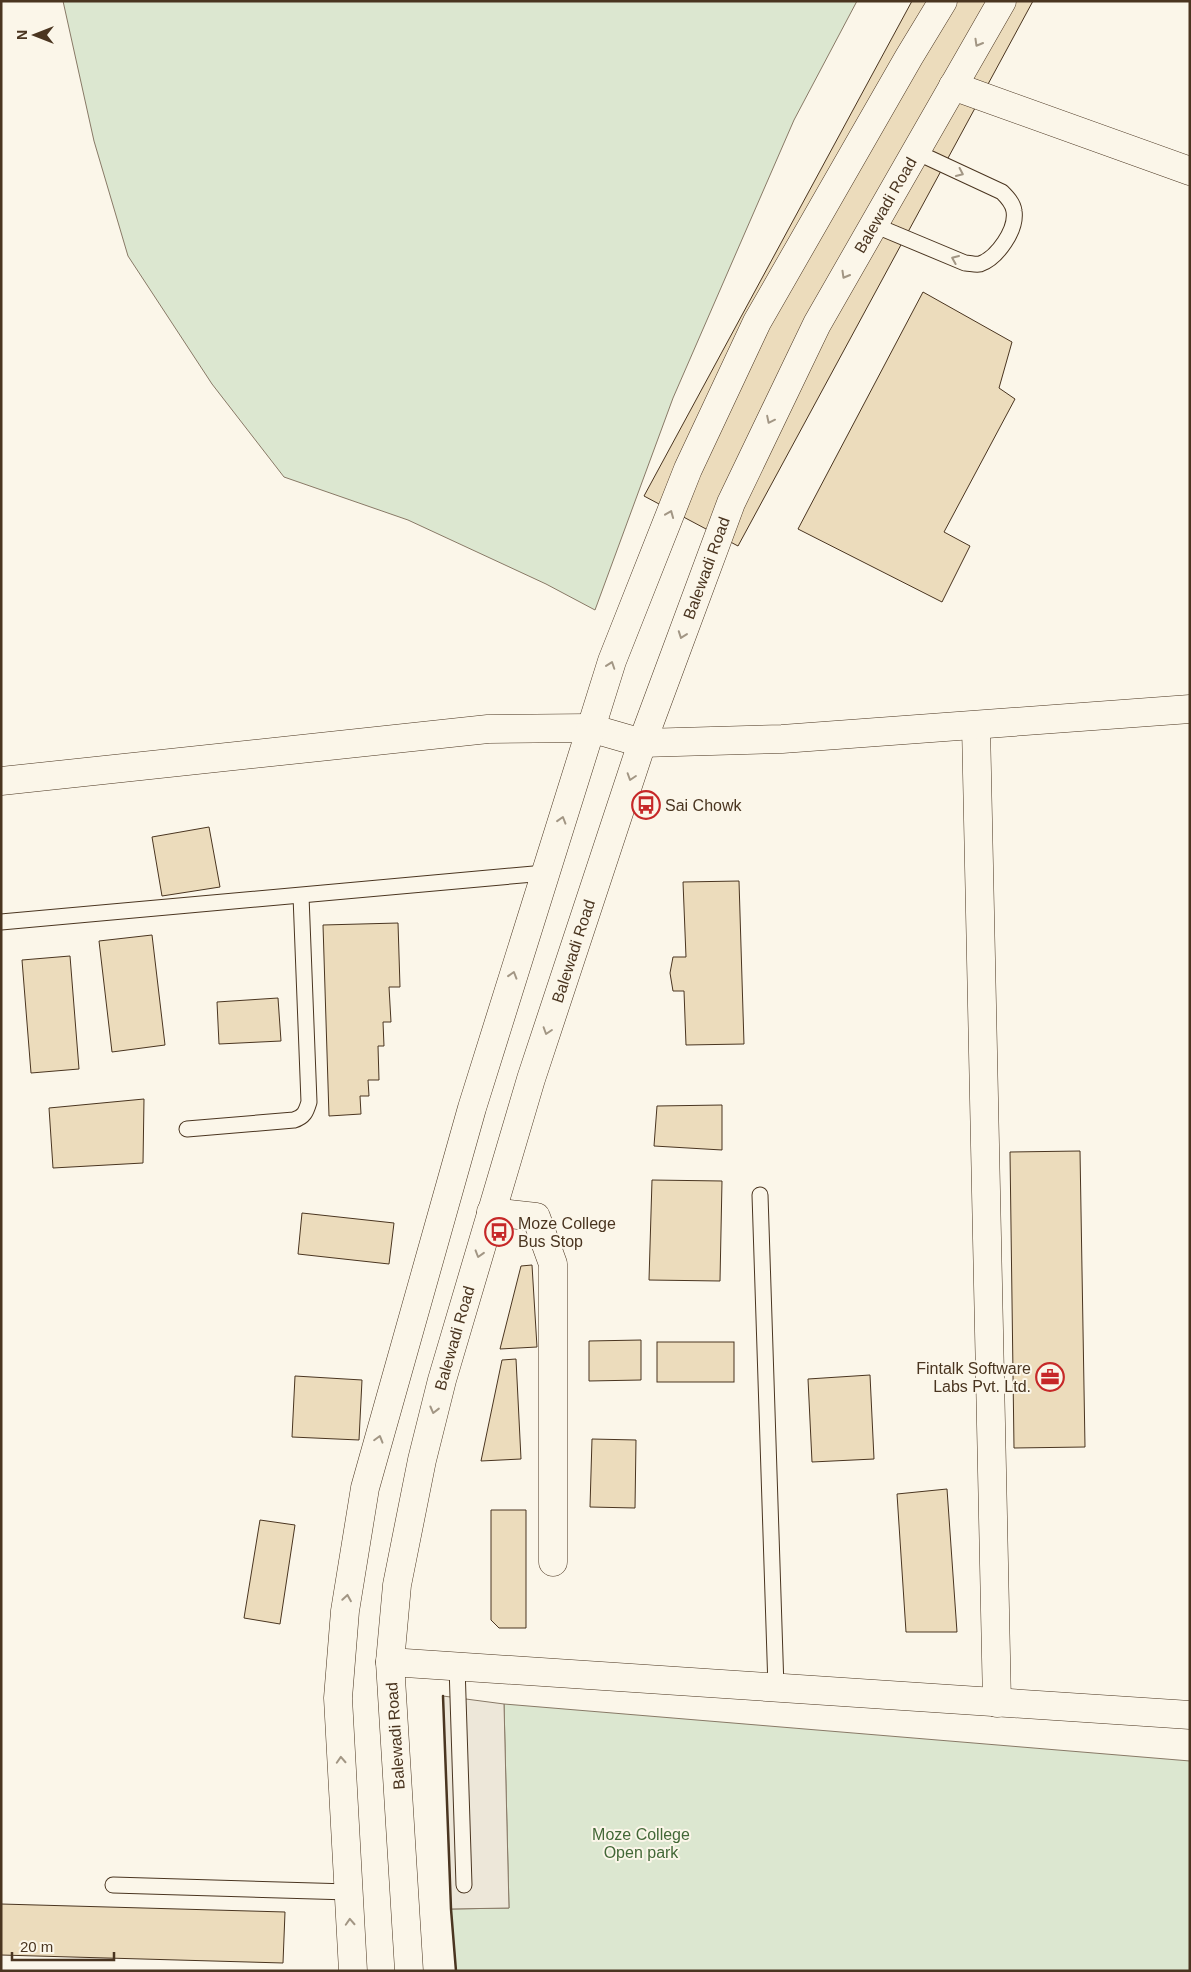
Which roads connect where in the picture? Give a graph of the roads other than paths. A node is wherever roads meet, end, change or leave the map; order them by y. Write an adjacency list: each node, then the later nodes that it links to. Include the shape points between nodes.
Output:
1 (943, 1): 9 (main road, one-way to 1, via 612,661 688,469 757,322)
2 (1002, 1): 3 (main road, Balewadi Road, one-way to 3)
3 (954, 86): 4 (main road, Balewadi Road); 5 (main road)
4 (916, 152): 6 (main road, Balewadi Road); 6 (lane, one-way to 6, via 1002,192 1010,199 1015,212 1001,249 990,260 978,264 965,263)
5 (1190, 171)
6 (874, 225): 10 (main road, Balewadi Road, one-way to 10, via 817,324 731,503)
7 (1190, 709): 8 (main road)
8 (976, 726): 10 (main road, via 782,739); 22 (main road)
9 (590, 728): 10 (main road); 11 (main road, via 488,729); 12 (main road, one-way to 9)
10 (642, 743): 17 (main road, Balewadi Road, one-way to 17, via 531,1079)
11 (1, 781)
12 (545, 873): 13 (lane); 26 (main road, one-way to 12, via 338,1698 345,1611 364,1488 472,1108)
13 (300, 896): 14 (lane); 15 (lane, via 307,1110 294,1120)
14 (1, 922)
15 (187, 1128)
16 (760, 1195): 21 (lane)
17 (491, 1212): 18 (main road, via 536,1216 553,1264); 19 (main road, Balewadi Road, one-way to 19, via 422,1460 397,1585)
18 (553, 1562)
19 (390, 1662): 20 (main road); 28 (main road, Balewadi Road)
20 (457, 1666): 21 (main road); 25 (lane)
21 (776, 1688): 22 (main road)
22 (997, 1703): 23 (main road)
23 (1190, 1715)
24 (112, 1885): 26 (lane)
25 (464, 1885)
26 (349, 1892): 27 (main road, one-way to 26)
27 (353, 1971)
28 (409, 1971)

